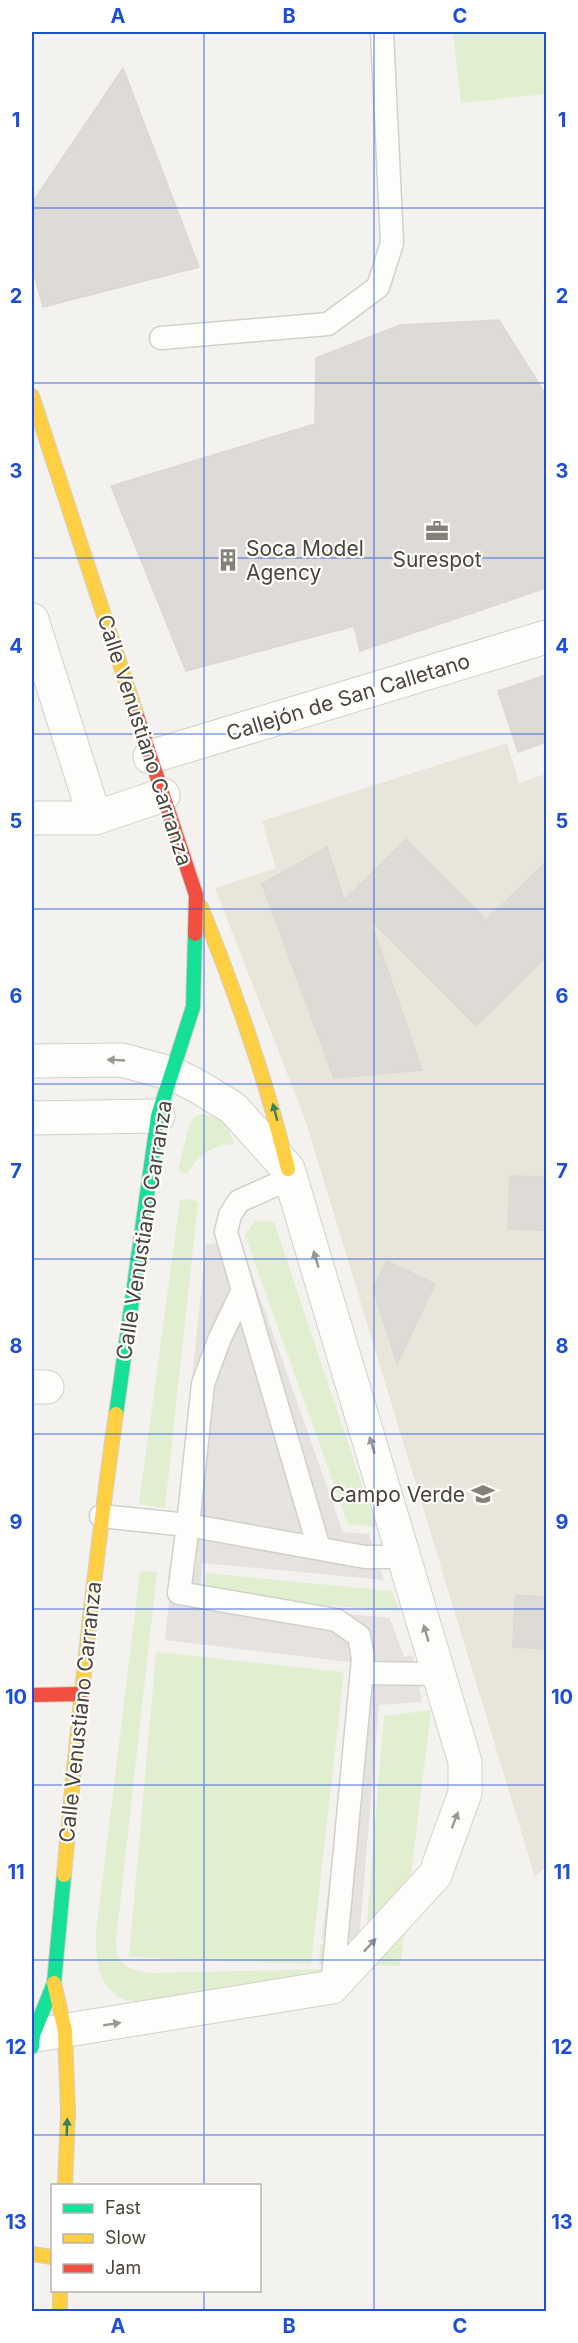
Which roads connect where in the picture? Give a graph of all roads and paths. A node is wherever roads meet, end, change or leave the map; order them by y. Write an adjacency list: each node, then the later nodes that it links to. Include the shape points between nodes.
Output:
1 (382, 32): 2 (lane, via 392,243 378,286 328,324)
2 (161, 338)
3 (32, 396): 6 (street, Calle Venustiano Carranza)
4 (32, 620): 9 (street)
5 (546, 637): 6 (street, Callejón de San Calletano)
6 (150, 757): 7 (street, Calle Venustiano Carranza)
7 (163, 795): 9 (street); 10 (street, Calle Venustiano Carranza)
8 (32, 818): 9 (street)
9 (95, 818)
10 (196, 895): 12 (street, Calle Venustiano Carranza, via 192,1007); 15 (street, one-way to 10, via 275,1110 234,988)
11 (32, 1061): 12 (street, one-way to 11, via 122,1060)
12 (172, 1074): 13 (street, Calle Venustiano Carranza); 15 (street, via 233,1108)
13 (158, 1116): 14 (street); 17 (street, Calle Venustiano Carranza)
14 (32, 1118)
15 (290, 1173): 16 (lane, via 239,1200 230,1215 226,1232); 20 (street, one-way to 15)
16 (243, 1290): 18 (lane, via 203,1384); 19 (lane)
17 (101, 1516): 18 (lane); 23 (street, Calle Venustiano Carranza)
18 (188, 1525): 19 (lane); 21 (lane, via 179,1593 336,1620 359,1636)
19 (319, 1548): 20 (lane, via 365,1557)
20 (405, 1557): 22 (street, one-way to 20)
21 (362, 1673): 22 (lane); 26 (lane)
22 (438, 1674): 26 (street, one-way to 22, via 435,1875 465,1793 465,1762)
23 (81, 1694): 24 (street); 25 (street, Calle Venustiano Carranza)
24 (32, 1695)
25 (54, 1983): 27 (street, Calle Venustiano Carranza); 28 (street, Calle Venustiano Carranza)
26 (332, 1987): 27 (street, one-way to 26)
27 (65, 2031): 28 (street); 29 (street, Calle Venustiano Carranza, one-way to 27)
28 (32, 2041)
29 (65, 2184)
30 (32, 2254): 31 (street)
31 (51, 2257)
32 (60, 2292): 33 (street)
33 (60, 2312)

